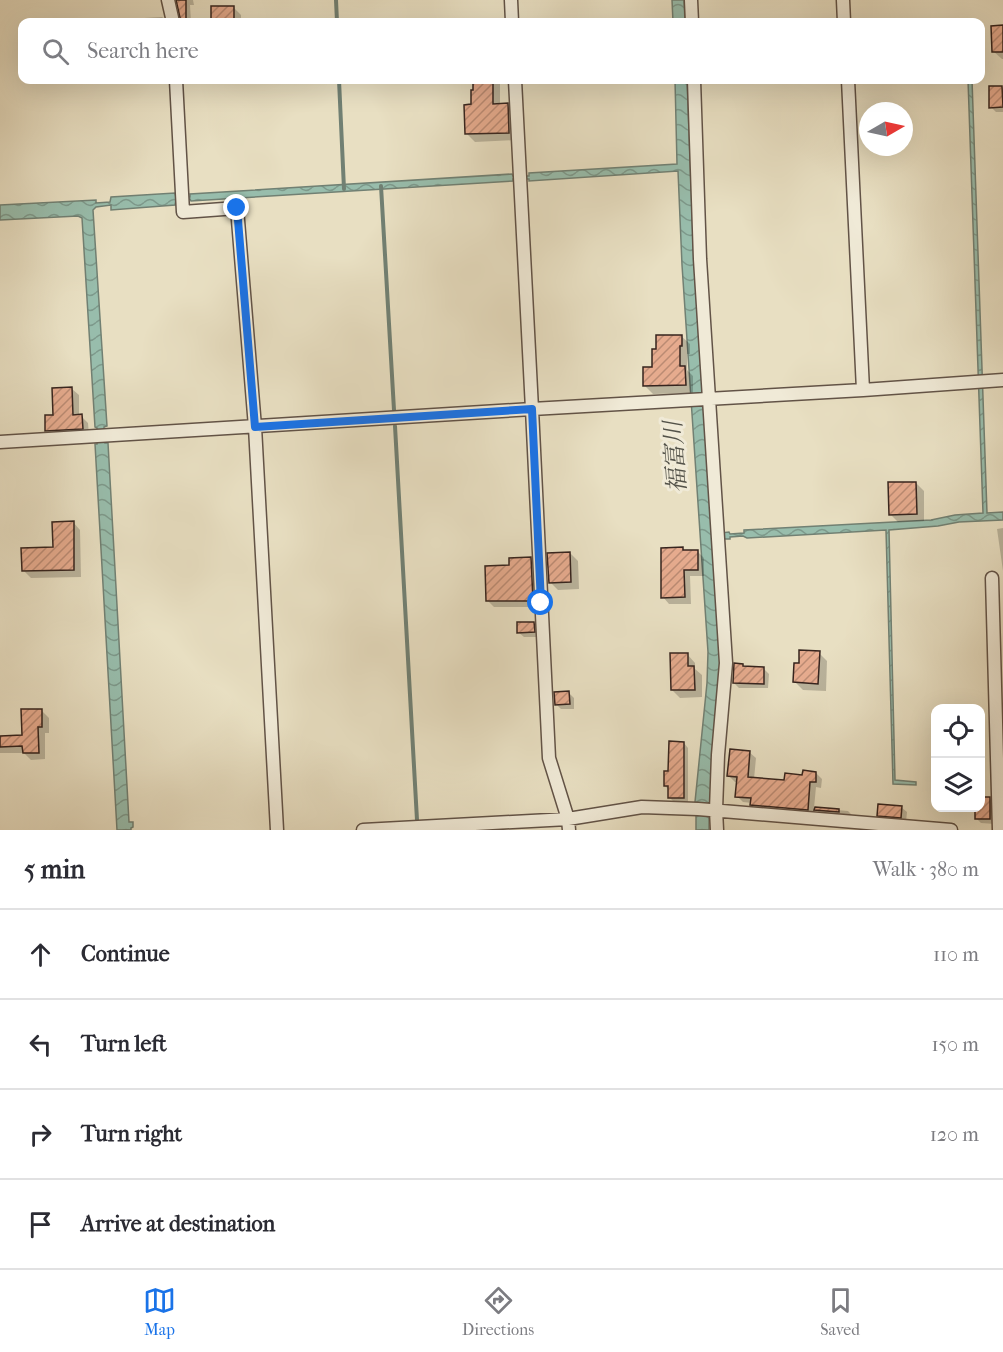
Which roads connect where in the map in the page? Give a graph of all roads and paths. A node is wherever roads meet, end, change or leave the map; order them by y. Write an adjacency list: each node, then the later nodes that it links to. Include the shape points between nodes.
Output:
1 (168, 0): 5 (street)
2 (511, 0): 6 (street)
3 (691, 0): 7 (street)
4 (843, 0): 8 (street)
5 (172, 18)
6 (512, 18)
7 (692, 18)
8 (844, 18)
9 (176, 84): 17 (street, via 183,212 237,208)
10 (515, 84): 16 (street)
11 (694, 84): 15 (street)
12 (848, 84): 14 (street)
13 (1003, 380): 14 (street)
14 (863, 390): 15 (street)
15 (707, 399): 16 (street); 20 (street, via 726,663)
16 (532, 409): 17 (street); 21 (street, via 549,758)
17 (255, 427): 18 (street); 23 (street)
18 (0, 442)
19 (992, 578): 27 (street)
20 (713, 810): 21 (street, via 642,807); 22 (street); 25 (street)
21 (568, 824): 24 (street)
22 (804, 824): 26 (street)
23 (277, 830)
24 (363, 830)
25 (717, 830)
26 (951, 830)
27 (999, 830)

